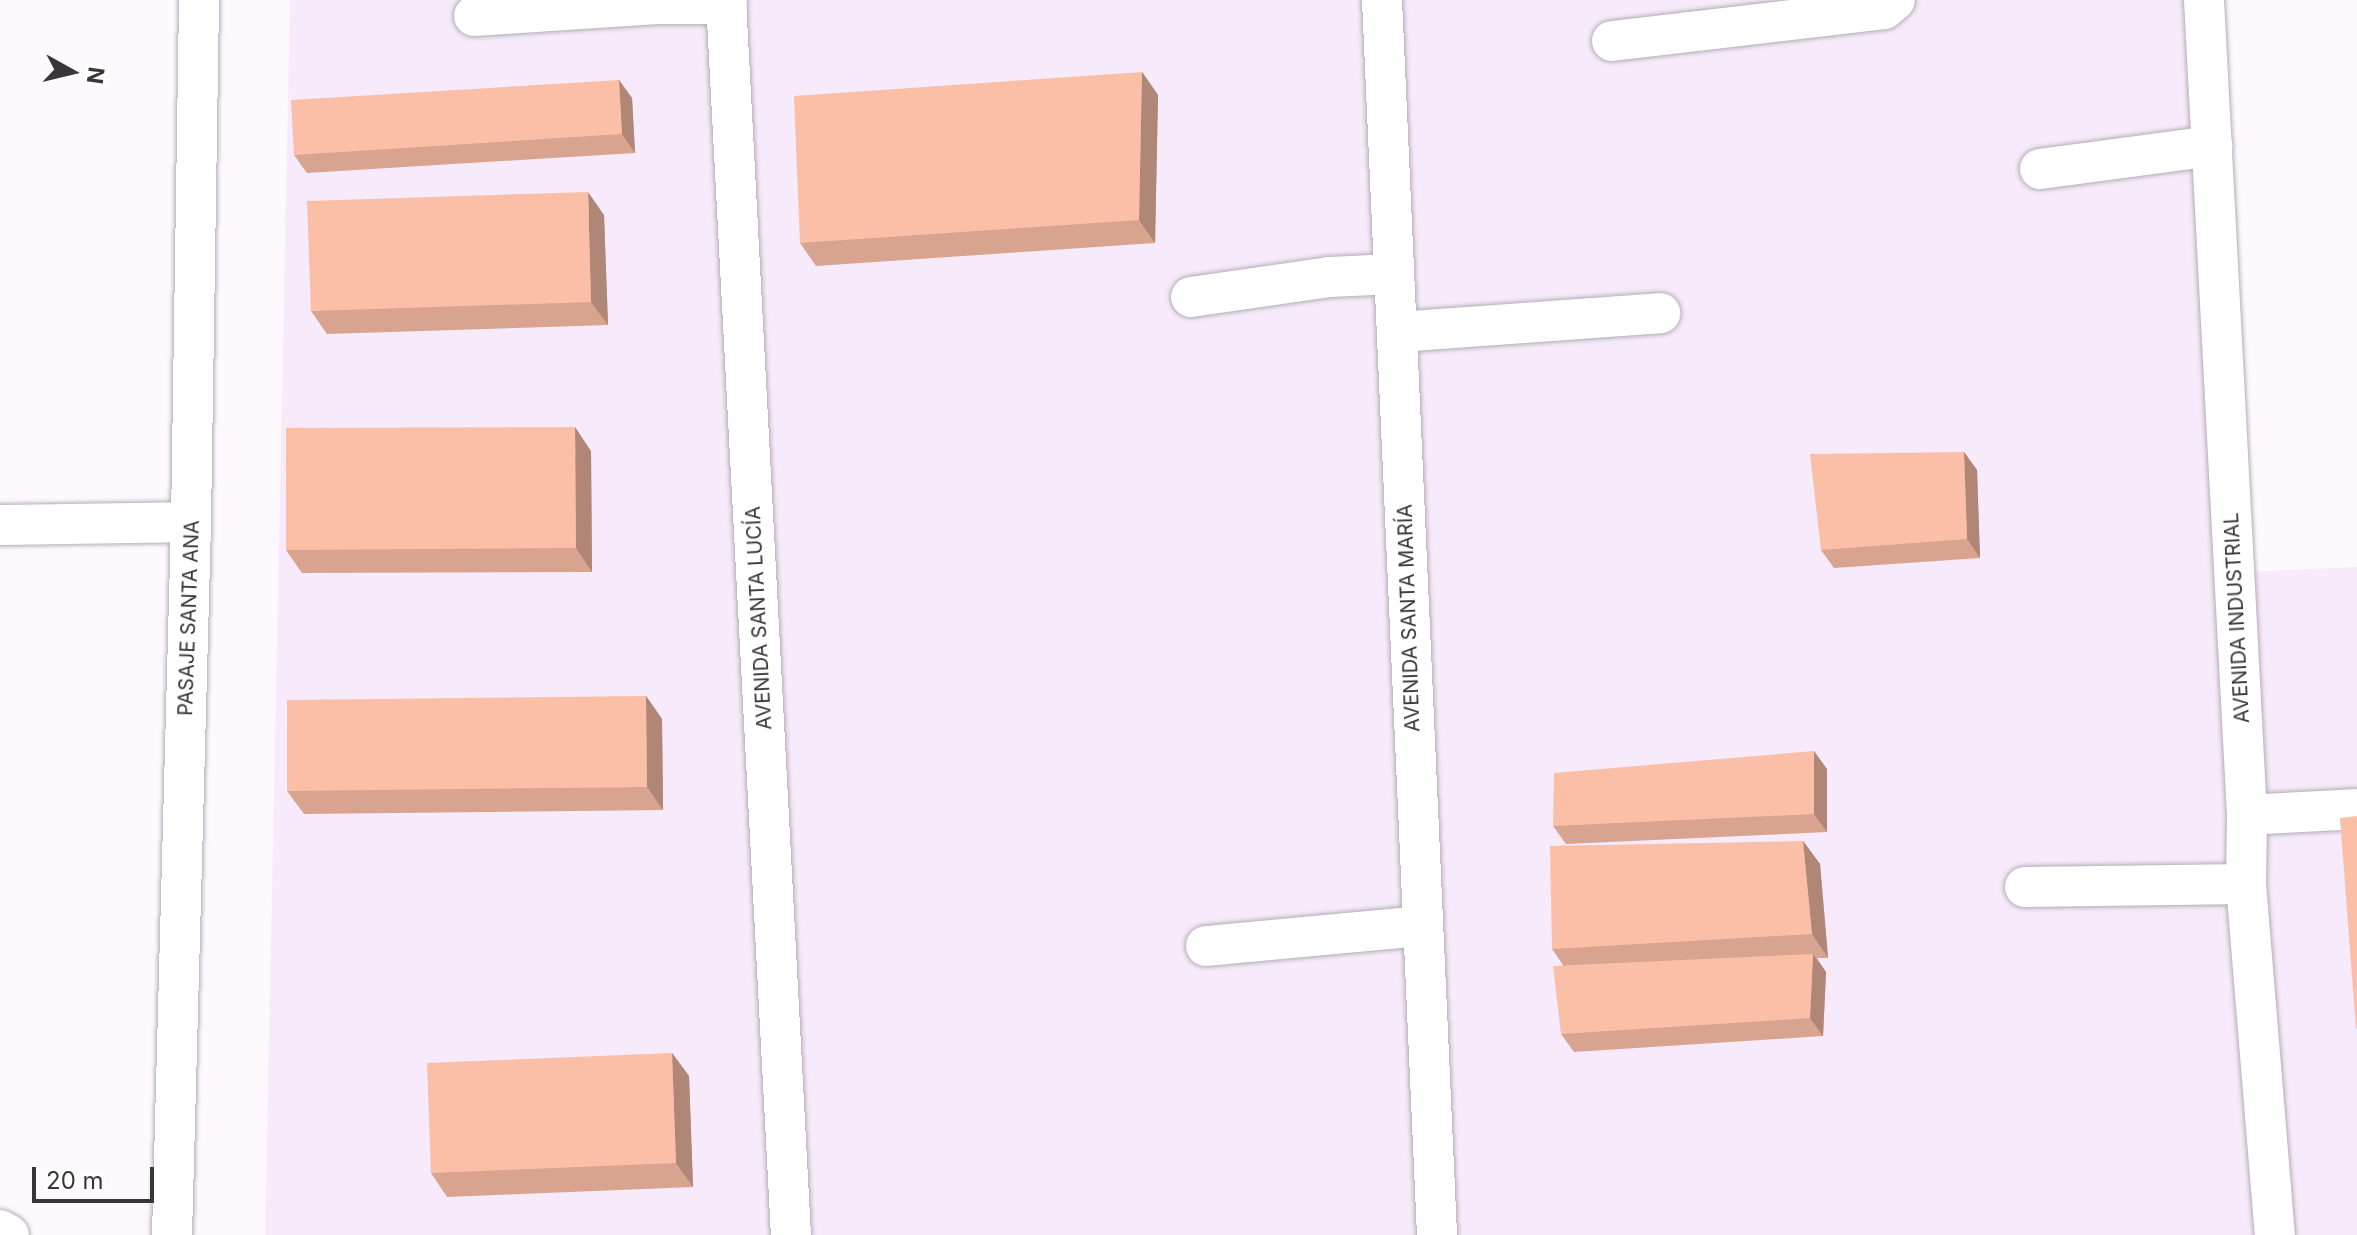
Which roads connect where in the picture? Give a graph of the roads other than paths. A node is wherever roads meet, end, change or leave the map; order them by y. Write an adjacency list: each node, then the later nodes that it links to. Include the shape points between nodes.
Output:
1 (199, 0): 14 (street, PASAJE SANTA ANA)
2 (1382, 0): 10 (street, AVENIDA SANTA MARÍA)
3 (1895, 0): 7 (street, via 1884,9)
4 (2204, 0): 8 (street, AVENIDA INDUSTRIAL)
5 (726, 2): 6 (street); 25 (street, AVENIDA SANTA LUCÍA)
6 (474, 16)
7 (1612, 41)
8 (2212, 146): 9 (street); 17 (street, AVENIDA INDUSTRIAL)
9 (2040, 169)
10 (1394, 274): 11 (street, via 1330,277); 13 (street, AVENIDA SANTA MARÍA)
11 (1191, 297)
12 (1660, 313): 13 (street)
13 (1397, 332): 20 (street, AVENIDA SANTA MARÍA)
14 (191, 522): 15 (street); 24 (street, PASAJE SANTA ANA)
15 (0, 525)
16 (2357, 809): 17 (street)
17 (2247, 815): 18 (street, AVENIDA INDUSTRIAL)
18 (2246, 884): 19 (street); 27 (street, AVENIDA INDUSTRIAL)
19 (2025, 887)
20 (1422, 926): 21 (street); 26 (street, AVENIDA SANTA MARÍA)
21 (1206, 946)
22 (0, 1230): 23 (street)
23 (9, 1235)
24 (172, 1235)
25 (791, 1235)
26 (1437, 1235)
27 (2275, 1235)

